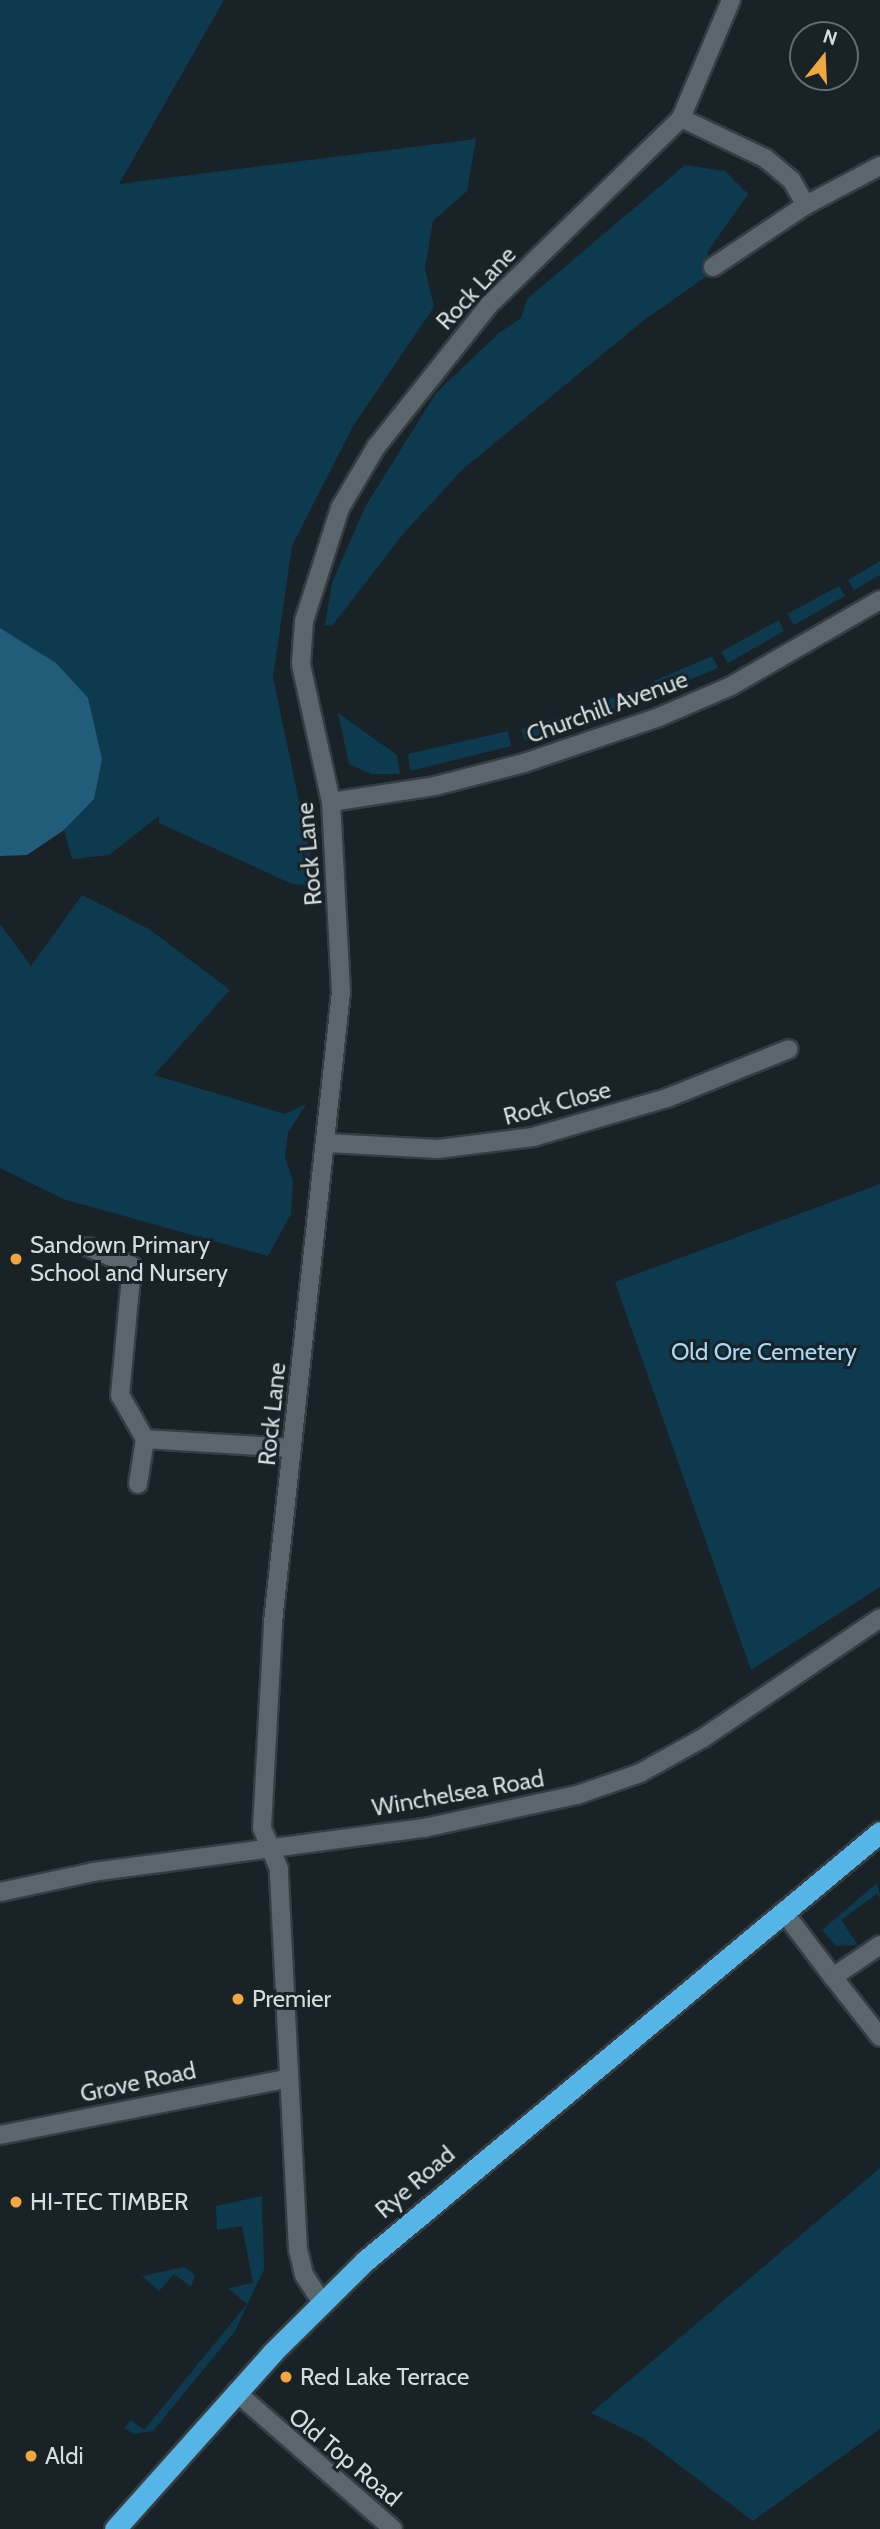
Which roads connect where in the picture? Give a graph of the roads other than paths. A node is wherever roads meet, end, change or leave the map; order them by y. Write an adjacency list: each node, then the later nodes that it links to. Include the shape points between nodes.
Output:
1 (731, 0): 2 (street, Rock Lane)
2 (681, 118): 4 (street, via 765,158 792,181); 7 (street, Rock Lane, via 489,304 376,447 340,508 304,621 301,664)
3 (880, 166): 4 (street)
4 (806, 205): 5 (street)
5 (713, 267)
6 (880, 600): 7 (street, Churchill Avenue, via 731,686 659,717 524,763 435,786)
7 (331, 802): 9 (street, Rock Lane, via 342,960)
8 (789, 1049): 9 (street, Rock Close, via 667,1098 533,1137 438,1149)
9 (327, 1143): 12 (street, Rock Lane)
10 (88, 1247): 11 (street, via 132,1266 120,1395)
11 (145, 1438): 12 (street); 13 (street)
12 (292, 1448): 16 (street, Rock Lane, via 264,1741 262,1828)
13 (138, 1484)
14 (880, 1618): 16 (street, Winchelsea Road, via 703,1738 640,1773 577,1795 491,1816)
15 (880, 1832): 18 (highway, Rye Road)
16 (271, 1847): 17 (street, Winchelsea Road, via 93,1872); 22 (street, via 280,1895)
17 (0, 1892)
18 (783, 1912): 20 (street); 24 (highway, Rye Road, via 432,2202)
19 (880, 1945): 20 (street)
20 (833, 1977): 21 (street)
21 (880, 2037)
22 (286, 2079): 23 (street, Grove Road); 24 (street, via 298,2250 304,2275)
23 (0, 2135)
24 (321, 2301): 25 (highway, Rye Road)
25 (236, 2392): 26 (highway, Rye Road); 27 (street, Old Top Road)
26 (115, 2529)
27 (393, 2529)

